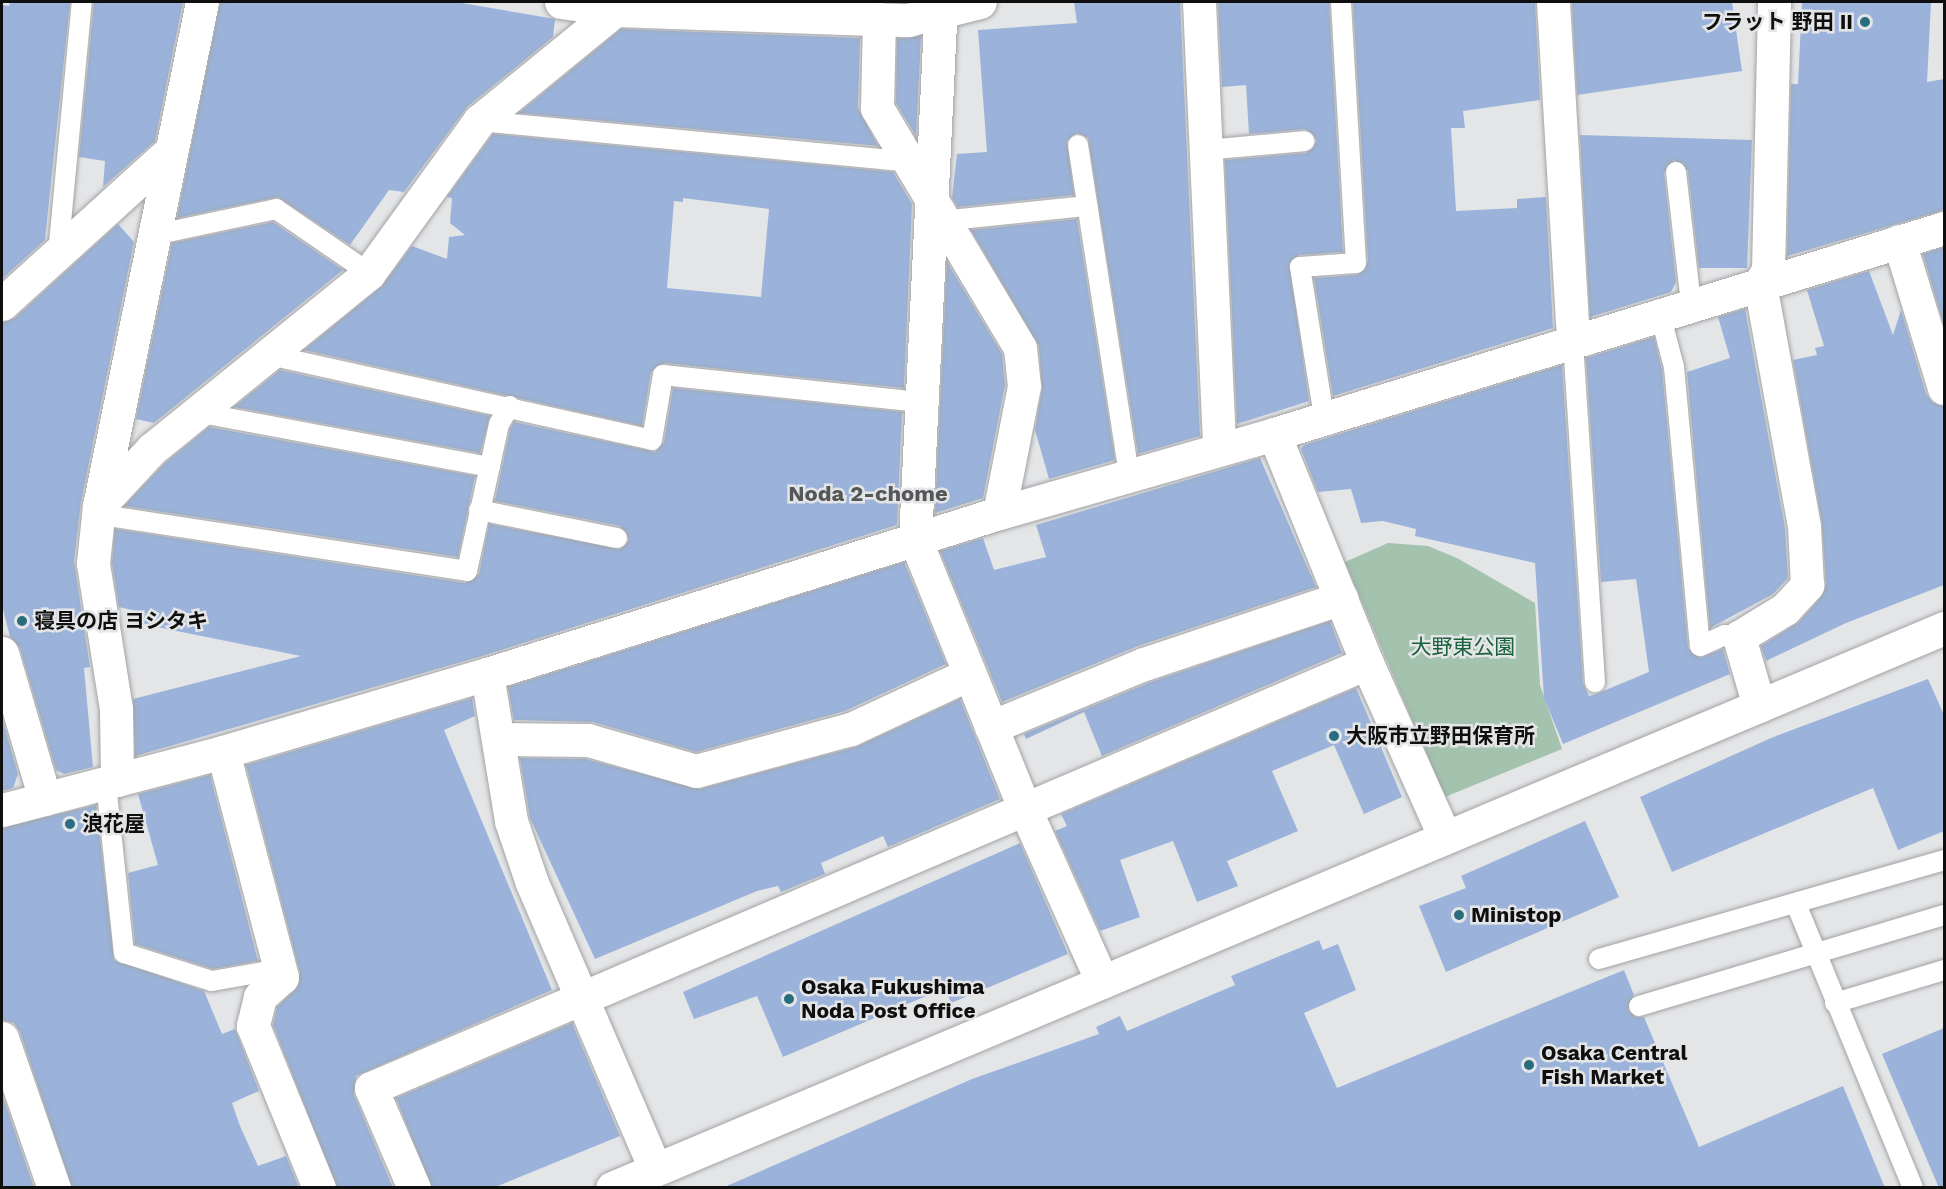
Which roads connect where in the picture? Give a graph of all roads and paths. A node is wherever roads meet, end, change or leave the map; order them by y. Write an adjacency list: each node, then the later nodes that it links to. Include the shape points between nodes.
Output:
1 (82, 2): 26 (lane)
2 (201, 2): 18 (street)
3 (561, 2): 9 (street)
4 (980, 2): 10 (street)
5 (1199, 2): 17 (street)
6 (1341, 2): 38 (lane, via 1356,263 1300,267)
7 (1553, 2): 32 (street)
8 (1774, 2): 28 (street, via 1768,270)
9 (611, 6): 11 (street); 14 (street)
10 (940, 6): 13 (street, via 909,20); 22 (street)
11 (679, 7): 12 (street)
12 (801, 9): 13 (street)
13 (879, 19): 19 (street, via 877,108)
14 (479, 121): 19 (lane); 27 (street)
15 (1305, 141): 17 (lane)
16 (1078, 145): 21 (lane)
17 (1206, 150): 40 (street)
18 (171, 151): 24 (street); 26 (street)
19 (905, 161): 22 (street)
20 (1676, 172): 30 (lane)
21 (1087, 206): 22 (lane); 42 (lane)
22 (938, 214): 35 (street); 45 (street, via 1020,348 1024,386)
23 (1944, 228): 25 (street)
24 (154, 235): 27 (lane, via 276,209); 43 (street)
25 (1899, 241): 28 (street); 34 (street)
26 (58, 254): 29 (street)
27 (369, 273): 33 (street)
28 (1760, 283): 30 (street); 50 (street, via 1804,526 1807,585 1785,609)
29 (2, 304)
30 (1691, 304): 31 (street)
31 (1660, 314): 32 (street); 50 (lane, via 1674,367 1700,646 1725,635)
32 (1573, 342): 38 (street); 55 (lane)
33 (265, 354): 36 (lane); 37 (street)
34 (1944, 388)
35 (922, 402): 36 (lane, via 663,375 652,440 524,415); 47 (street)
36 (510, 406): 41 (lane, via 499,424)
37 (196, 412): 41 (lane); 43 (street, via 152,449)
38 (1324, 417): 39 (street)
39 (1274, 434): 40 (street); 48 (street)
40 (1219, 449): 42 (street)
41 (490, 467): 44 (lane)
42 (1129, 475): 45 (street)
43 (99, 506): 44 (lane, via 115,517 467,571); 60 (street, via 93,562 116,709)
44 (479, 510): 46 (lane)
45 (999, 513): 47 (street)
46 (617, 538)
47 (915, 539): 53 (street); 54 (street)
48 (1341, 598): 52 (street); 57 (street, via 1144,664)
49 (1944, 628): 56 (street)
50 (1739, 637): 56 (street)
51 (2, 653): 61 (street)
52 (1367, 663): 62 (street); 64 (street)
53 (487, 674): 58 (street); 59 (street)
54 (969, 674): 57 (street); 58 (street, via 851,729 696,771 588,740)
55 (1595, 682)
56 (1759, 706): 64 (street)
57 (991, 727): 62 (street)
58 (498, 739): 72 (street, via 511,821)
59 (223, 752): 60 (street); 69 (street)
60 (112, 782): 61 (street); 69 (lane, via 124,953 212,981)
61 (45, 799): 63 (street)
62 (1024, 807): 71 (street); 72 (street)
63 (2, 810)
64 (1445, 837): 71 (street)
65 (1944, 860): 66 (lane)
66 (1796, 904): 68 (lane); 73 (lane)
67 (1944, 915): 74 (lane)
68 (1599, 959)
69 (280, 969): 79 (street, via 282,977 260,997 253,1026)
70 (1944, 970): 73 (lane)
71 (1102, 981): 77 (street)
72 (581, 998): 77 (street); 80 (street, via 371,1088)
73 (1835, 1003): 82 (lane)
74 (1639, 1006)
75 (2, 1038): 76 (street)
76 (14, 1110): 78 (street)
77 (655, 1169): 81 (street)
78 (54, 1188)
79 (320, 1188)
80 (414, 1188)
81 (612, 1188)
82 (1914, 1188)

